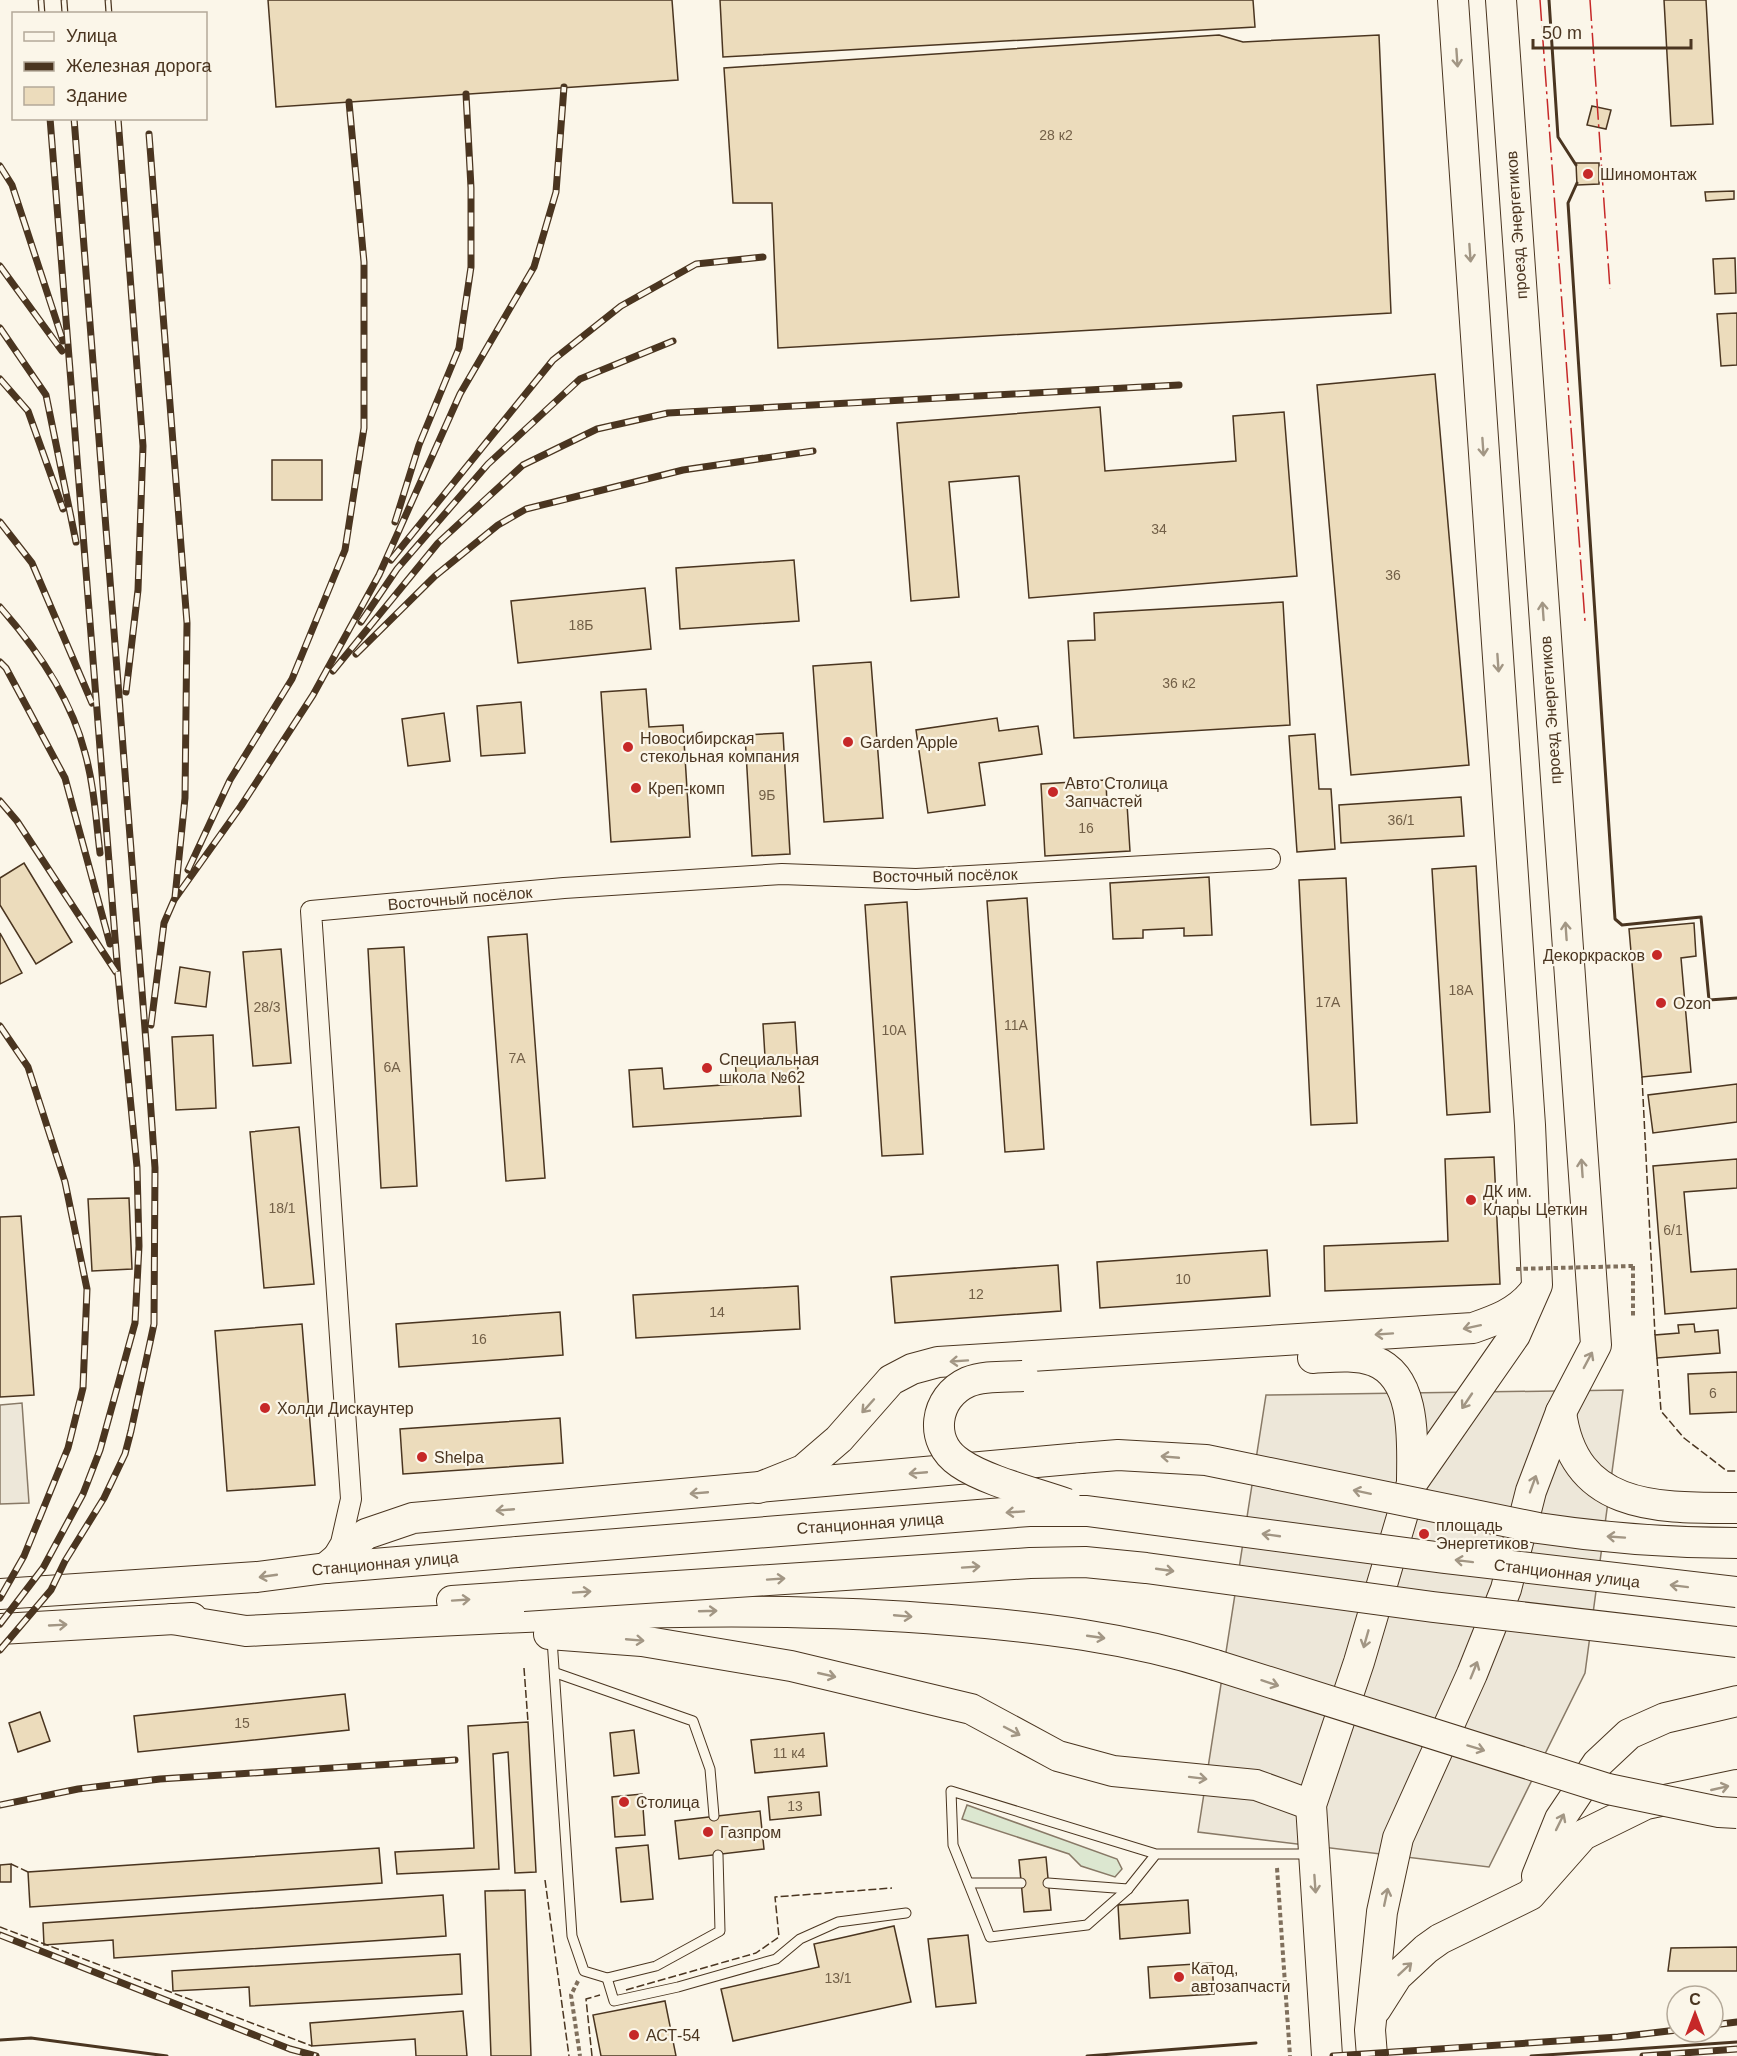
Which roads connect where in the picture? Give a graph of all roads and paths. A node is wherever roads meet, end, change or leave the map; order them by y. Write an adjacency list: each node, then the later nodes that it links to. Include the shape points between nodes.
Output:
1 (1453, 0): 4 (main road, one-way to 4, via 1530,1125 1537,1285)
2 (1501, 0): 6 (main road, проезд Энергетиков, one-way to 2, via 1596,1345)
3 (1270, 859): 12 (street, Восточный посёлок, via 916,879 782,874 564,888 311,911 351,1499 341,1543)
4 (1525, 1281): 5 (path, bridge, via 1633,1266); 7 (main road, one-way to 7, via 1515,1335); 8 (main road, one-way to 8, via 1521,1306 1473,1328 938,1362 912,1368 891,1380 839,1439 804,1470)
5 (1633, 1316)
6 (1561, 1412): 9 (main road, via 1571,1450 1591,1476 1615,1495 1670,1508); 39 (main road, one-way to 6, via 1382,1912 1398,1838 1506,1589 1531,1491)
7 (1412, 1483): 10 (main road, bridge, via 1411,1432 1402,1387 1391,1372 1374,1361 1348,1356 1023,1376 969,1382 952,1391 940,1410 938,1429 944,1449 959,1463); 24 (main road, one-way to 24, via 1359,1662)
8 (758, 1488): 11 (main road, one-way to 8, bridge, via 1557,1531 1206,1460 1158,1456 1081,1458); 12 (main road, one-way to 12, via 412,1518 366,1534)
9 (1737, 1508)
10 (1087, 1511): 12 (main road, Станционная улица, one-way to 12, bridge, via 1029,1511); 14 (main road, Станционная улица, one-way to 10, bridge)
11 (1737, 1543)
12 (326, 1568): 13 (main road, Станционная улица, one-way to 13)
13 (168, 1583): 15 (main road, Станционная улица); 16 (main road)
14 (1737, 1592)
15 (0, 1594)
16 (172, 1620): 17 (main road, via 246,1631); 18 (main road, one-way to 16); 20 (main road, one-way to 20, bridge, via 1018,1563 1084,1562)
17 (451, 1621): 19 (main road); 25 (main road, one-way to 25, bridge, via 745,1610 883,1614 1121,1640 1215,1665 1608,1789)
18 (0, 1629)
19 (551, 1634): 21 (lane); 24 (main road, one-way to 24, via 642,1641 791,1666 971,1709 1058,1756 1113,1771 1256,1785)
20 (1737, 1642)
21 (556, 1673): 26 (lane, via 693,1721 710,1769); 37 (lane, via 572,1936)
22 (1735, 1701): 35 (main road, one-way to 22, via 1560,1819 1598,1764 1629,1734 1665,1718)
23 (1737, 1785): 35 (main road, one-way to 23, via 1582,1835 1646,1804)
24 (1311, 1805): 29 (main road)
25 (1737, 1813)
26 (714, 1816)
27 (1156, 1854): 28 (lane); 31 (lane, via 951,1791 953,1845); 34 (lane)
28 (1276, 1854): 29 (lane); 41 (path)
29 (1313, 1854): 42 (main road, one-way to 42)
30 (718, 1855): 38 (lane, via 720,1931 656,1966)
31 (969, 1883): 32 (lane); 34 (lane, via 990,1937 1087,1925)
32 (1021, 1883)
33 (1048, 1883): 34 (lane)
34 (1128, 1889)
35 (1530, 1895): 39 (main road, one-way to 35, via 1397,1976 1426,1949)
36 (906, 1913): 38 (lane, via 838,1922 800,1939 776,1959 614,2001)
37 (584, 1971): 38 (lane); 40 (path, via 571,1995)
38 (607, 1978)
39 (1372, 2017): 43 (main road)
40 (580, 2056)
41 (1290, 2056)
42 (1327, 2056)
43 (1372, 2056)

